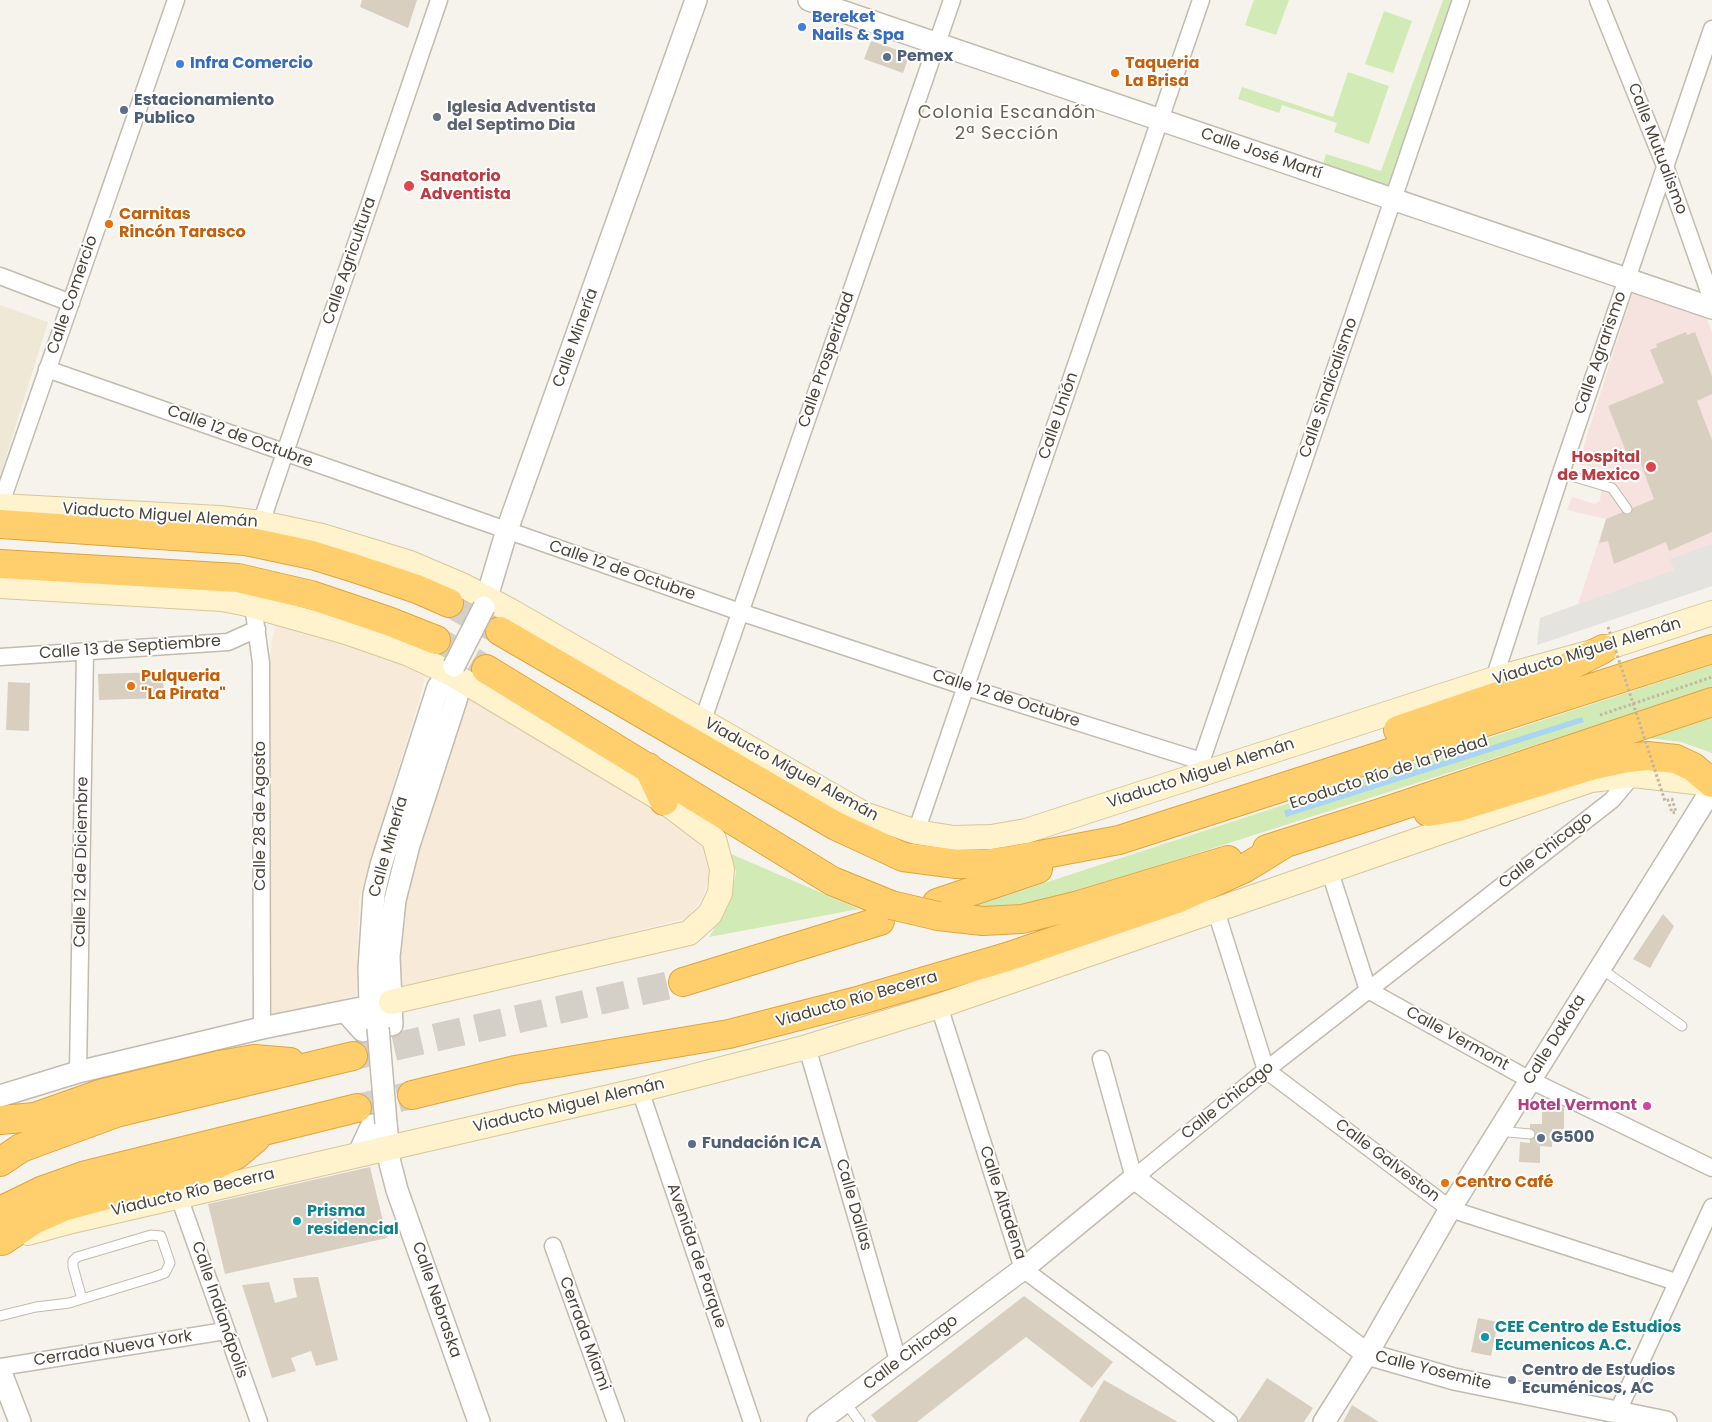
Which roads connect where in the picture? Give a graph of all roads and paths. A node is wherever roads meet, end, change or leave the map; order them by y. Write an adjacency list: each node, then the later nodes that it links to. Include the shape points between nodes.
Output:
1 (176, 0): 17 (street, Calle Comercio)
2 (439, 0): 20 (street, Calle Agricultura)
3 (696, 0): 26 (street, Calle Minería)
4 (809, 0): 10 (street, Calle José Martí)
5 (952, 0): 10 (street, Calle Prosperidad)
6 (1201, 0): 11 (street, Calle Unión)
7 (1461, 0): 13 (street, Calle Sindicalismo)
8 (1598, 0): 12 (street, Calle Mutualismo)
9 (1712, 29): 12 (street, Calle Agrarismo)
10 (937, 44): 11 (street, Calle José Martí); 32 (street, Calle Prosperidad)
11 (1160, 120): 13 (street, Calle José Martí); 45 (street, Calle Unión)
12 (1665, 166): 15 (street, Calle Agrarismo); 16 (street, Calle Mutualismo)
13 (1393, 199): 15 (street, Calle José Martí); 52 (street, Calle Sindicalismo)
14 (0, 276): 17 (street)
15 (1627, 279): 18 (street, Calle José Martí); 21 (street, Calle Agrarismo)
16 (1712, 300)
17 (71, 303): 19 (street, Calle Comercio)
18 (1712, 308)
19 (47, 369): 20 (street, Calle 12 de Octubre); 22 (street, Calle Comercio)
20 (285, 454): 24 (street, Calle Agricultura); 26 (street, Calle 12 de Octubre)
21 (1561, 473): 23 (lane, via 1612,488); 44 (street, Calle Agrarismo)
22 (0, 506): 24 (main road, Viaducto Miguel Alemán)
23 (1627, 509)
24 (262, 523): 29 (main road, Viaducto Miguel Alemán, via 322,536 410,563)
25 (0, 524): 30 (highway, Viaducto Miguel Alemán, via 246,541 354,568)
26 (507, 530): 29 (street, Calle Minería); 32 (street, Calle 12 de Octubre)
27 (0, 564): 37 (highway, via 238,578 311,596)
28 (0, 586): 31 (main road, via 212,599)
29 (486, 602): 41 (street, Calle Minería, bridge); 50 (main road, Viaducto Miguel Alemán)
30 (449, 604)
31 (253, 605): 34 (street, Calle 28 de Agosto); 41 (main road, via 346,632)
32 (740, 612): 45 (street, Calle 12 de Octubre); 50 (street, Calle Prosperidad)
33 (1712, 614): 36 (main road, Viaducto Miguel Alemán)
34 (257, 629): 39 (street, Calle 13 de Septiembre, via 228,642); 75 (street, Calle 28 de Agosto, via 261,663)
35 (500, 631): 62 (highway, Viaducto Miguel Alemán, via 829,822 903,857 929,862 984,864)
36 (1605, 638): 44 (main road, Viaducto Miguel Alemán); 56 (path, bridge, via 1664,801 1672,799 1676,812 1672,813); 59 (highway, via 1539,682 1286,766)
37 (436, 640)
38 (1712, 649): 59 (highway, Viaducto Miguel Alemán)
39 (85, 652): 40 (street, Calle 13 de Septiembre); 82 (street, Calle 12 de Diciembre)
40 (0, 657)
41 (452, 669): 57 (main road); 71 (street, Calle Minería, via 457,698 409,845 395,900)
42 (486, 669): 51 (highway)
43 (1712, 677): 48 (path)
44 (1494, 679): 52 (main road, Viaducto Miguel Alemán)
45 (966, 687): 52 (street, Calle 12 de Octubre); 61 (street, Calle Unión)
46 (1712, 702): 60 (highway)
47 (1598, 710): 48 (path)
48 (1600, 714): 49 (path)
49 (1601, 719)
50 (703, 720): 61 (main road, Viaducto Miguel Alemán, via 864,814)
51 (648, 767): 57 (highway); 58 (highway)
52 (1199, 768): 61 (main road, Viaducto Miguel Alemán, via 1010,835 954,838)
53 (1633, 775): 54 (main road, Viaducto Miguel Alemán); 64 (main road, Viaducto Miguel Alemán, via 1591,780); 70 (street, Calle Chicago, via 1612,800)
54 (1712, 784): 60 (highway, via 1693,767 1676,759 1633,757 1594,765 1459,807 1424,812)
55 (1712, 789): 68 (street, Calle Dakota)
56 (1669, 803)
57 (670, 805): 58 (highway); 71 (main road, via 714,840 721,858 720,893 710,914 697,928 680,936)
58 (714, 807): 67 (highway)
59 (1213, 808): 62 (highway, Viaducto Miguel Alemán)
60 (1386, 811): 63 (highway)
61 (916, 832)
62 (1119, 840): 65 (highway)
63 (1284, 844): 65 (highway, via 1022,919 983,921); 85 (highway, Viaducto Río Becerra, via 1245,868 1177,899 1007,957 880,994 729,1034 515,1070)
64 (1330, 872): 66 (main road, Viaducto Miguel Alemán); 70 (street)
65 (937, 910): 67 (highway, bridge)
66 (1216, 911): 72 (main road, Viaducto Miguel Alemán); 81 (street)
67 (885, 913): 69 (highway)
68 (1600, 968): 74 (lane); 83 (street, Calle Dakota)
69 (683, 982)
70 (1368, 990): 81 (street, Calle Chicago); 83 (street, Calle Vermont)
71 (380, 1004): 73 (street); 76 (street, Calle Minería)
72 (939, 1006): 77 (main road, Viaducto Miguel Alemán); 105 (street, Calle Altadena)
73 (345, 1011): 75 (street); 76 (street)
74 (1682, 1026)
75 (262, 1028): 82 (street)
76 (378, 1028): 88 (street, Calle Minería, bridge)
77 (807, 1047): 84 (main road, Viaducto Miguel Alemán); 111 (street, Calle Dallas)
78 (353, 1056): 80 (highway)
79 (1101, 1059): 98 (street)
80 (319, 1064): 87 (highway, via 254,1060 219,1065 103,1093); 96 (highway, via 116,1113 21,1148)
81 (1266, 1070): 98 (street, Calle Chicago); 101 (street, Calle Galveston)
82 (78, 1072): 86 (street)
83 (1530, 1080): 91 (street, Calle Dakota); 97 (street, Calle Vermont, via 1568,1105)
84 (640, 1090): 94 (main road, Viaducto Miguel Alemán); 119 (street, Avenida de Parque)
85 (412, 1095)
86 (0, 1096)
87 (35, 1117): 89 (highway); 93 (main road)
88 (379, 1119): 90 (highway); 94 (street, Calle Minería); 95 (street)
89 (0, 1120)
90 (262, 1131): 102 (highway, via 86,1175 41,1191); 103 (highway, via 236,1155 214,1166 63,1206)
91 (1498, 1131): 92 (lane); 101 (street, Calle Dakota)
92 (1530, 1134)
93 (0, 1135)
94 (395, 1146): 95 (main road, Viaducto Río Becerra); 117 (street, Calle Nebraska, via 398,1190)
95 (358, 1155): 99 (main road, Viaducto Río Becerra)
96 (0, 1162)
97 (1712, 1168)
98 (1134, 1178): 105 (street, Calle Chicago); 110 (street, Calle Yosemite)
99 (179, 1197): 103 (main road, Viaducto Río Becerra, via 72,1221); 109 (street, Calle Indianápolis)
100 (1712, 1207): 106 (street)
101 (1450, 1209): 106 (street, Calle Galveston); 110 (street, Calle Dakota)
102 (0, 1211)
103 (1, 1242)
104 (553, 1246): 118 (street, Cerrada Miami)
105 (1023, 1269): 111 (street, Calle Chicago); 122 (street, Calle Altadena)
106 (1676, 1282): 114 (street)
107 (82, 1299): 107 (lane, via 165,1273 170,1263 161,1236 151,1235 77,1257 73,1267); 108 (lane)
108 (0, 1316)
109 (225, 1331): 112 (street, Cerrada Nueva York); 116 (street, Calle Indianápolis)
110 (1367, 1354): 114 (street, Calle Yosemite, via 1454,1379); 123 (street, Calle Dakota)
111 (899, 1364): 113 (street, Calle Chicago)
112 (0, 1368): 115 (street)
113 (845, 1402): 120 (street, Calle Chicago); 121 (lane)
114 (1618, 1410): 124 (street, Calle Yosemite)
115 (20, 1422)
116 (259, 1422)
117 (479, 1422)
118 (616, 1422)
119 (752, 1422)
120 (818, 1422)
121 (860, 1422)
122 (1229, 1422)
123 (1324, 1422)
124 (1666, 1422)

